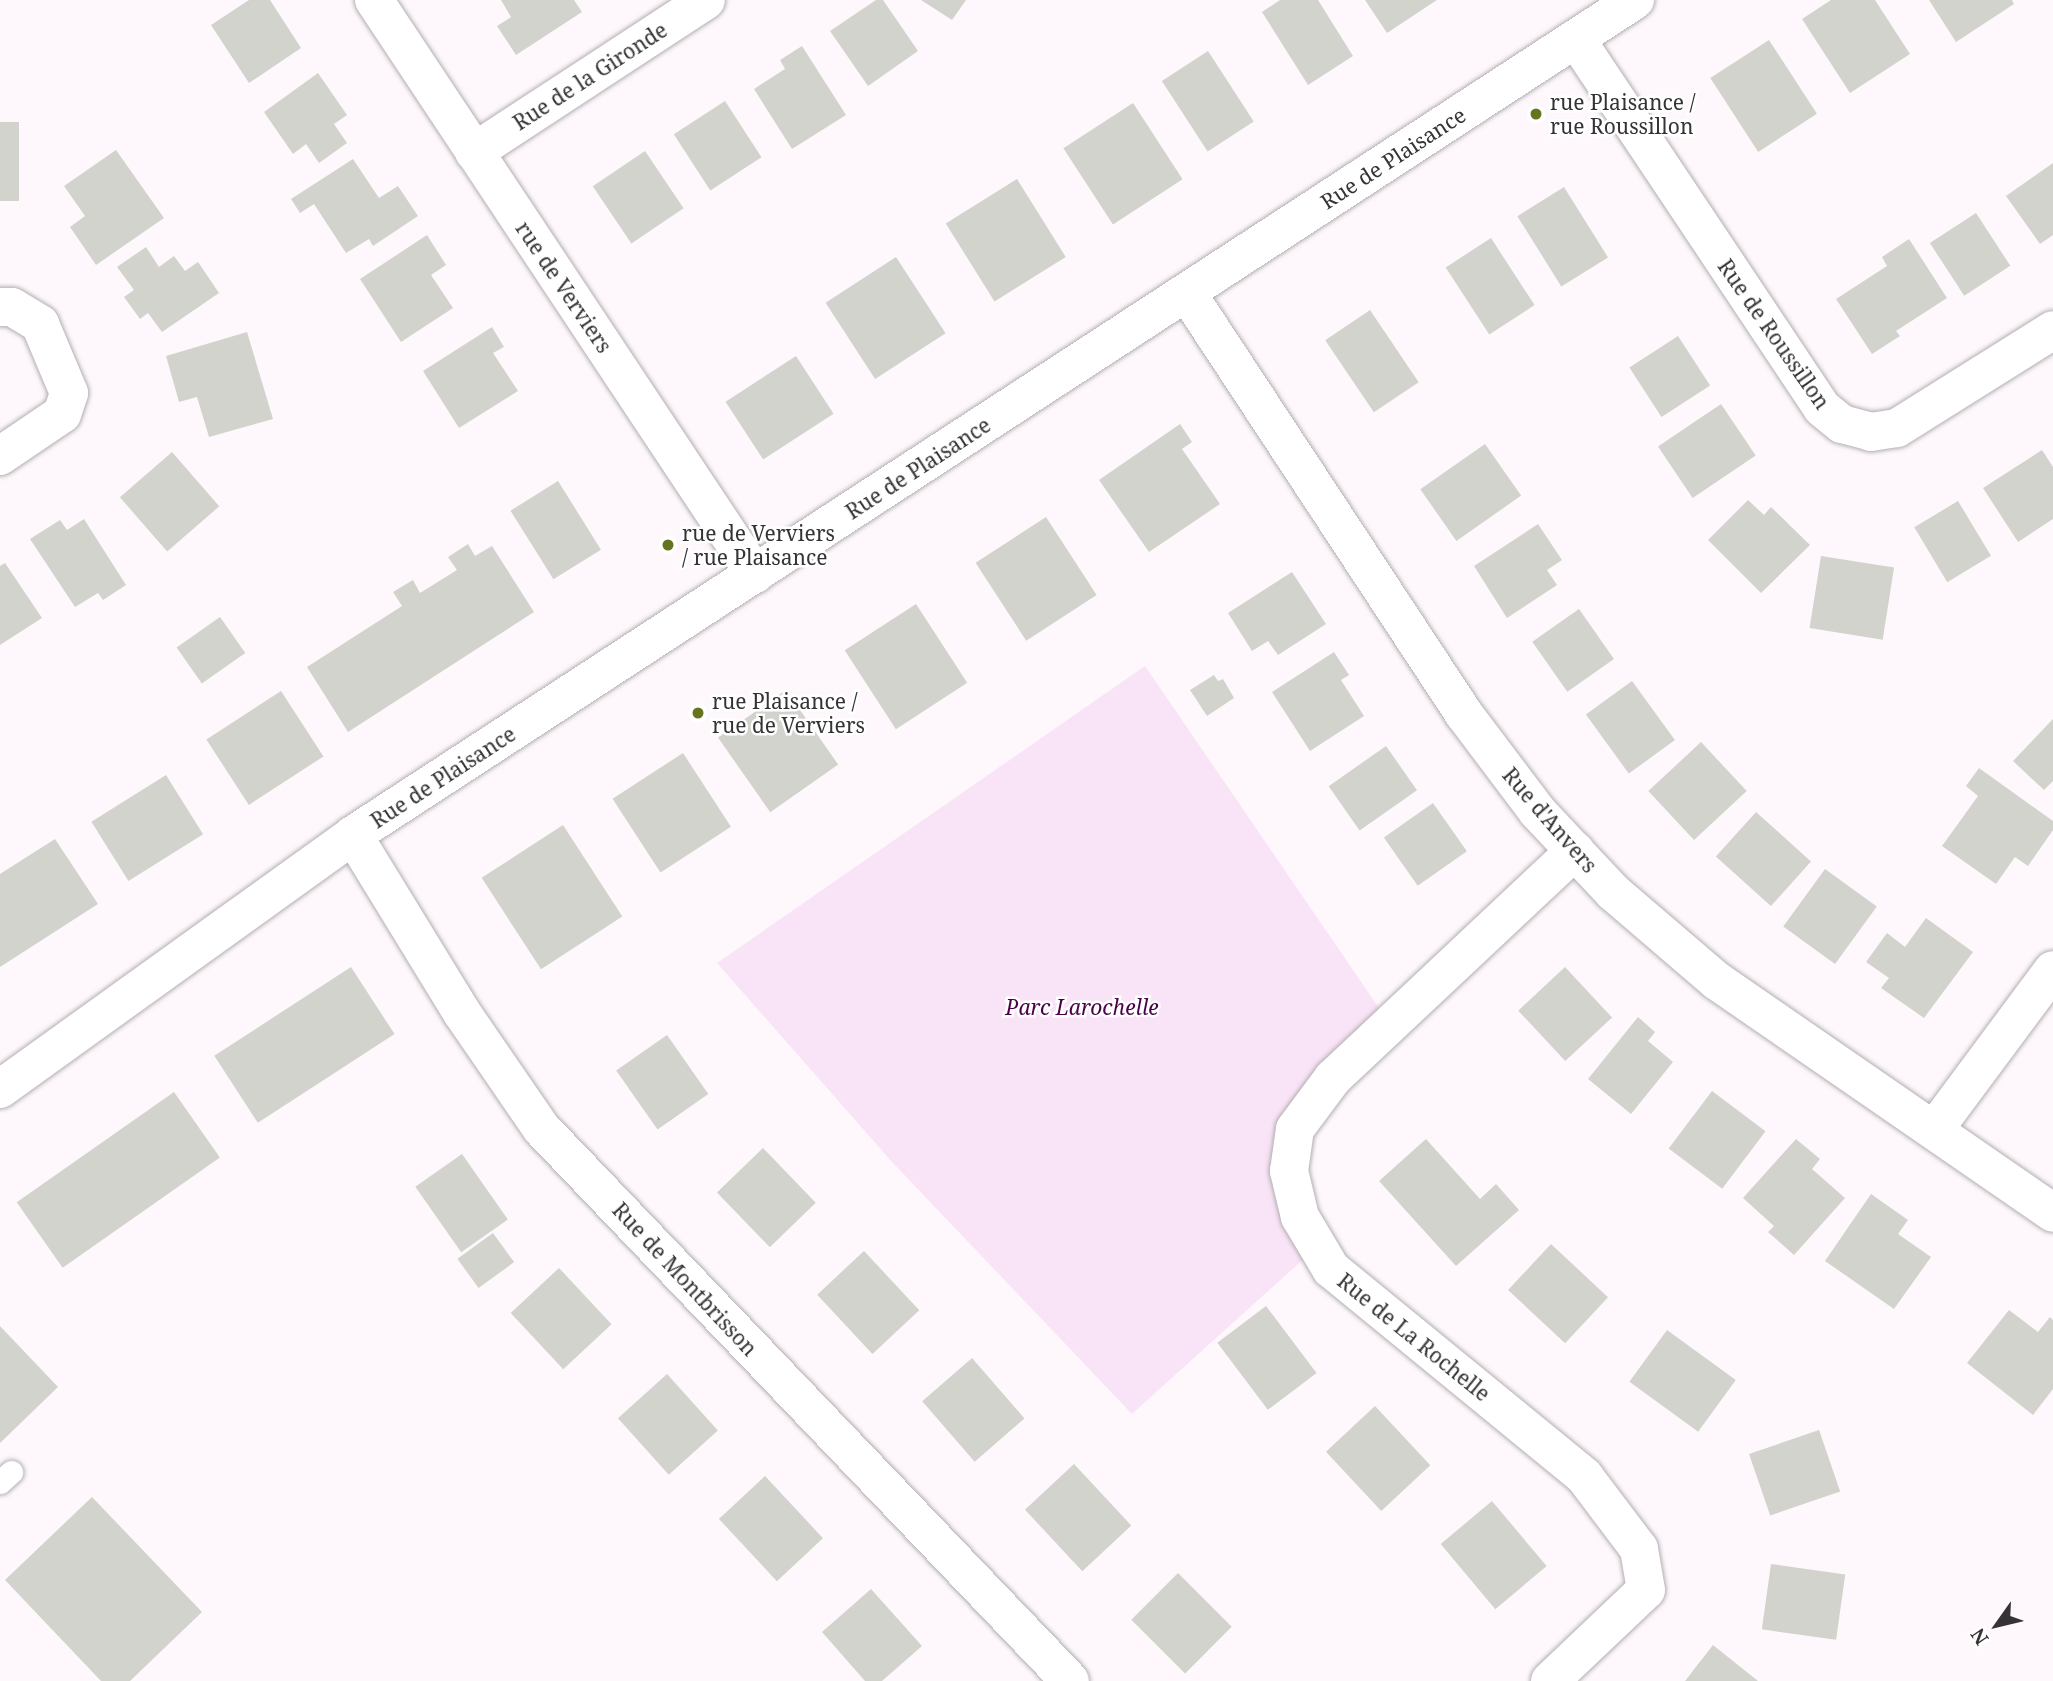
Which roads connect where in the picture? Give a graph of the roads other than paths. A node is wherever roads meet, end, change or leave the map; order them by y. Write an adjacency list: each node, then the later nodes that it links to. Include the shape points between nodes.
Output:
1 (373, 0): 5 (street, rue de Verviers)
2 (706, 0): 5 (street, Rue de la Gironde)
3 (1635, 0): 4 (street, Rue de Plaisance)
4 (1576, 39): 6 (street, Rue de Plaisance); 8 (street, Rue de Roussillon, via 1822,408 1842,424 1871,432 1897,428)
5 (474, 152): 10 (street, rue de Verviers)
6 (1187, 292): 10 (street, Rue de Plaisance); 12 (street, Rue d'Anvers, via 1464,714 1537,811)
7 (0, 307): 9 (street, via 12,307 40,324 69,393 62,414)
8 (2053, 330)
9 (0, 456)
10 (755, 574): 11 (street, Rue de Plaisance)
11 (353, 835): 14 (street, Rue de Plaisance); 17 (street, Rue de Montbrisson, via 462,1013 541,1128)
12 (1575, 851): 15 (street, Rue d'Anvers, via 1612,892 1717,981); 18 (street, Rue de La Rochelle, via 1333,1078 1295,1129 1289,1171 1300,1217 1331,1269 1584,1476 1639,1549 1646,1590)
13 (2053, 970): 15 (street)
14 (0, 1089)
15 (1934, 1130): 16 (street, Rue d'Anvers)
16 (2053, 1213)
17 (1070, 1681)
18 (1550, 1681)

